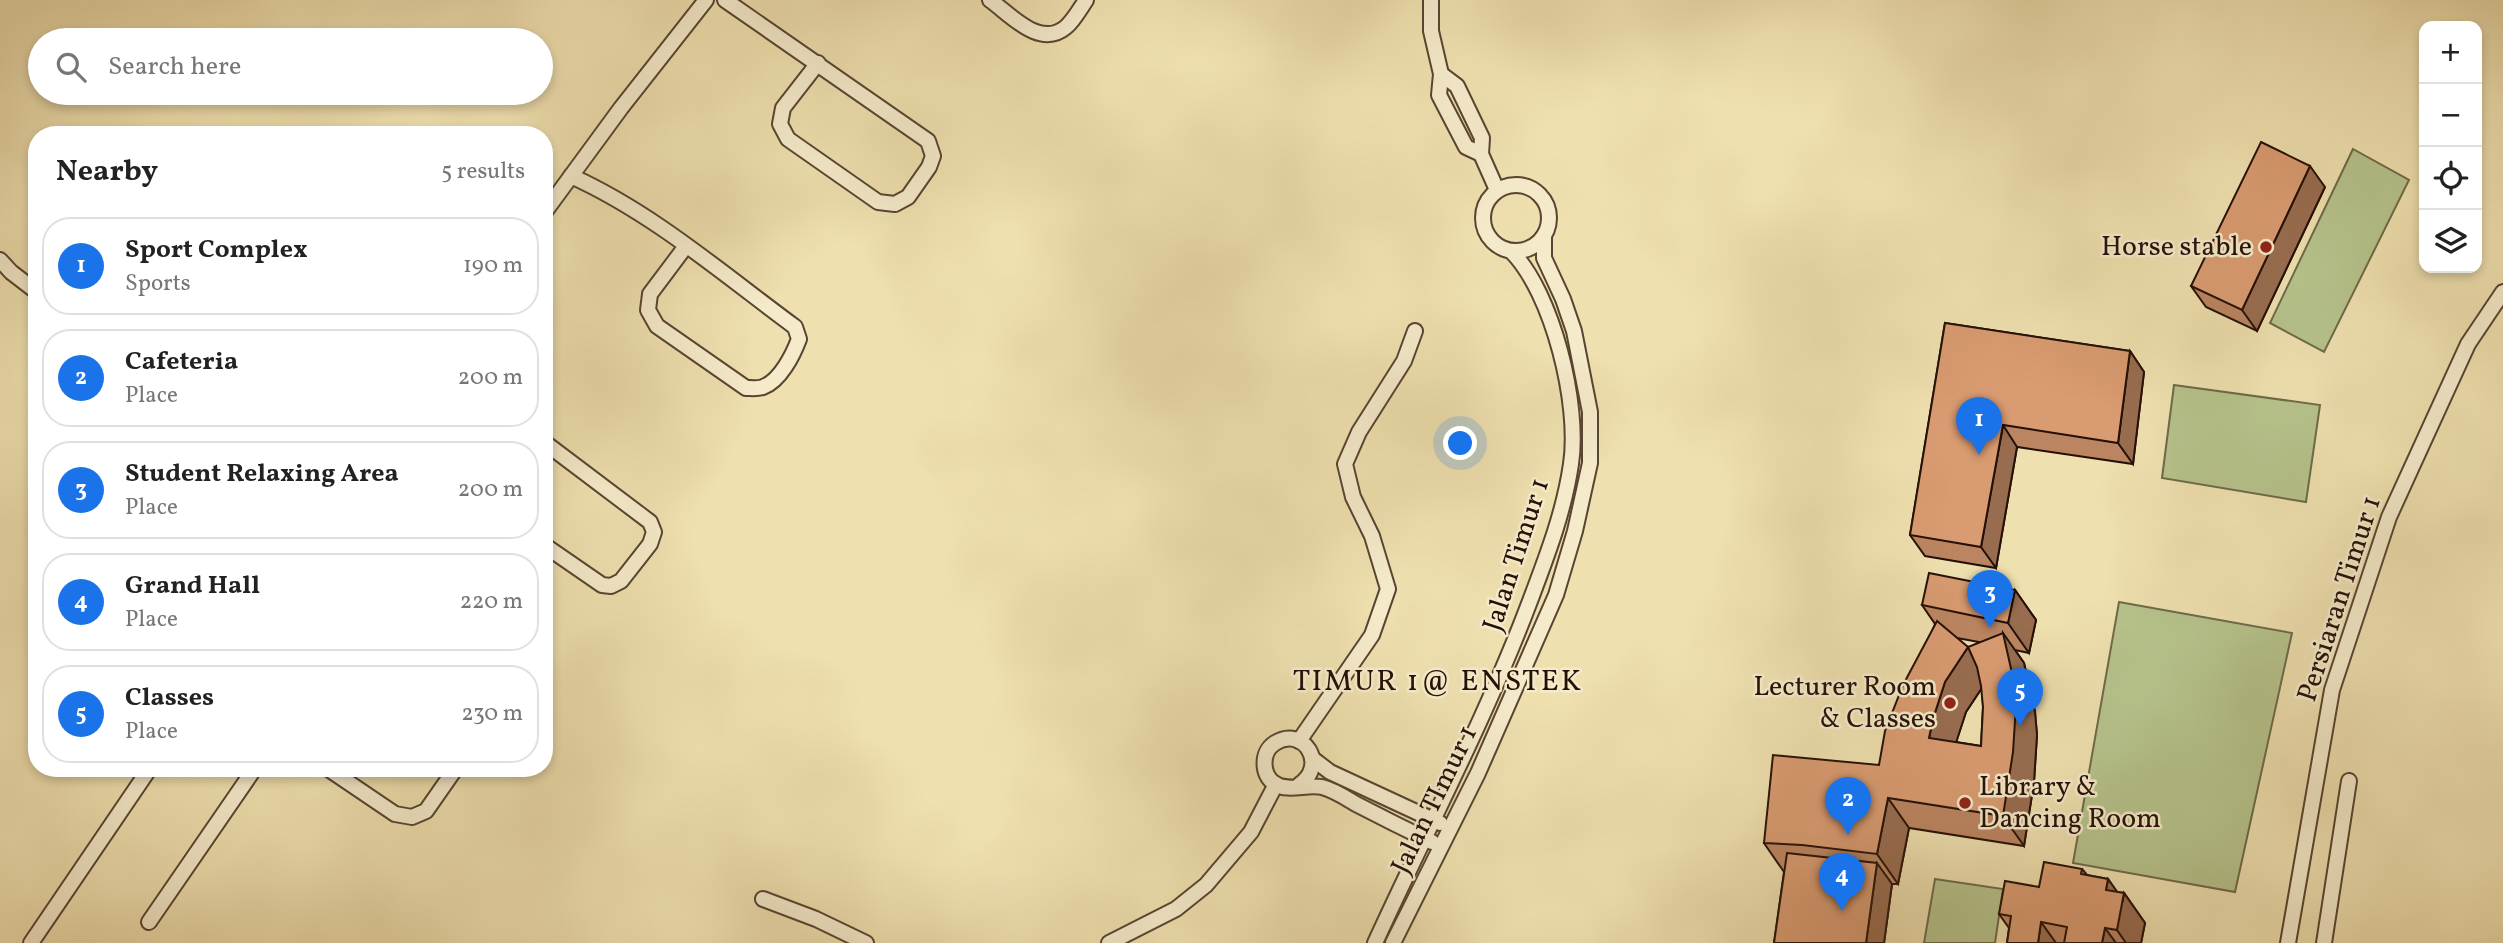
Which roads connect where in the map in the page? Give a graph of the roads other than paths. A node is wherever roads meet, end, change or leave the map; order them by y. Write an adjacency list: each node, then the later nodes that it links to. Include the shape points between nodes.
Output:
1 (724, 0): 6 (street)
2 (990, 0): 3 (street, via 1038,34 1053,35 1067,26)
3 (1086, 0)
4 (1431, 0): 8 (street, via 1431,31 1441,74 1457,86 1482,138 1481,154)
5 (699, 2): 7 (street)
6 (818, 63): 6 (street, via 928,141 933,156 908,197 895,204 878,202 788,139 780,124 782,108)
7 (571, 176): 9 (street); 11 (street, via 605,192)
8 (1497, 190): 10 (street, via 1509,185 1534,190 1549,211); 12 (street, via 1484,209 1485,231 1491,241)
9 (553, 201)
10 (1544, 236): 12 (street, via 1531,248); 29 (street, Jalan TImur 1, via 1544,258 1574,331 1590,411 1590,463 1556,595 1479,773)
11 (686, 246): 11 (street, via 795,327 799,339 794,353 773,381 761,388 746,388 657,326 648,310 650,294)
12 (1511, 251): 28 (street, Jalan Timur 1, via 1525,265 1557,335 1571,410 1572,462 1556,531 1510,655)
13 (0, 260): 14 (street)
14 (28, 285)
15 (2503, 292): 39 (street, Persiaran Timur 1, via 2468,344 2389,517 2336,676)
16 (1415, 331): 19 (street, via 1404,361 1359,432 1345,464 1388,589 1372,635)
17 (553, 449): 18 (street, via 650,522 654,532 621,581 611,586 602,585)
18 (553, 551)
19 (1298, 741): 20 (street, via 1306,745); 26 (street, via 1282,740 1269,749 1264,764)
20 (1313, 759): 27 (street, via 1310,775); 28 (street, via 1330,772)
21 (144, 777): 34 (street)
22 (249, 777): 33 (street)
23 (340, 777): 24 (street, via 395,814 412,817 426,811)
24 (450, 777)
25 (2348, 782): 40 (street)
26 (1276, 784): 27 (street); 36 (street, via 1251,832 1206,885 1176,909)
27 (1299, 785): 30 (street, via 1324,788)
28 (1433, 820): 29 (street); 30 (street, Jalan Timur 1)
29 (1450, 827): 31 (street, Jalan TImur 1)
30 (1424, 838): 31 (street); 37 (street, Jalan Timur 1)
31 (1440, 846): 38 (street, Jalan TImur 1)
32 (763, 899): 35 (street)
33 (149, 922)
34 (30, 943)
35 (866, 943)
36 (1110, 943)
37 (1375, 943)
38 (1393, 943)
39 (2288, 943)
40 (2324, 943)

